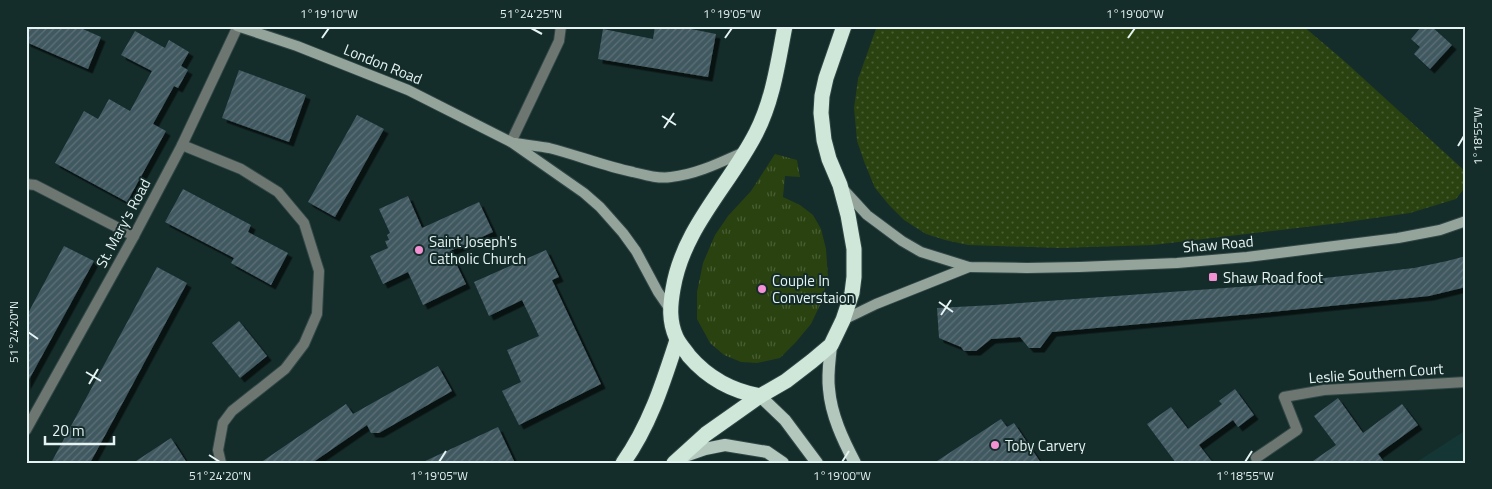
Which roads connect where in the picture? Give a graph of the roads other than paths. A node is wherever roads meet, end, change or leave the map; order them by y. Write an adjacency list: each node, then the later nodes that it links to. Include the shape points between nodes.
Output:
1 (238, 26): 5 (main road, London Road, via 408,90); 6 (street, St. Mary's Road)
2 (560, 26): 5 (street, via 559,41)
3 (784, 26): 7 (highway, via 765,114)
4 (844, 26): 9 (highway, via 826,78 821,113 829,159)
5 (512, 142): 7 (main road, London Road, via 548,148 653,177 692,173); 13 (main road, London Road, via 600,207 636,251)
6 (182, 145): 11 (street, St. Mary's Road); 22 (street, via 241,168 278,192 304,223 319,270 317,314 304,344 285,369 232,411 220,436 218,450)
7 (746, 151): 13 (highway, via 688,242 674,280)
8 (26, 184): 11 (street, via 35,184)
9 (840, 185): 12 (main road, Shaw Road, via 867,215 902,241 921,252); 14 (highway, via 854,249 852,293)
10 (1466, 221): 12 (main road, Shaw Road, via 1398,238 1247,257 1079,267)
11 (134, 236): 19 (street, St. Mary's Road)
12 (969, 267): 14 (main road, Shaw Road)
13 (669, 308): 15 (highway)
14 (843, 320): 16 (highway)
15 (677, 340): 18 (highway, via 708,374 743,393); 23 (highway, via 650,417)
16 (831, 345): 18 (highway, via 786,381); 26 (main road, via 828,389 836,422)
17 (1466, 382): 20 (street, Leslie Southern Court, via 1324,390 1284,397 1297,430)
18 (760, 396): 21 (highway, via 706,434); 25 (main road, via 785,420)
19 (26, 430)
20 (1256, 458)
21 (676, 461): 24 (main road, via 725,445 767,452)
22 (221, 463)
23 (623, 463)
24 (783, 463)
25 (817, 463)
26 (855, 463)

